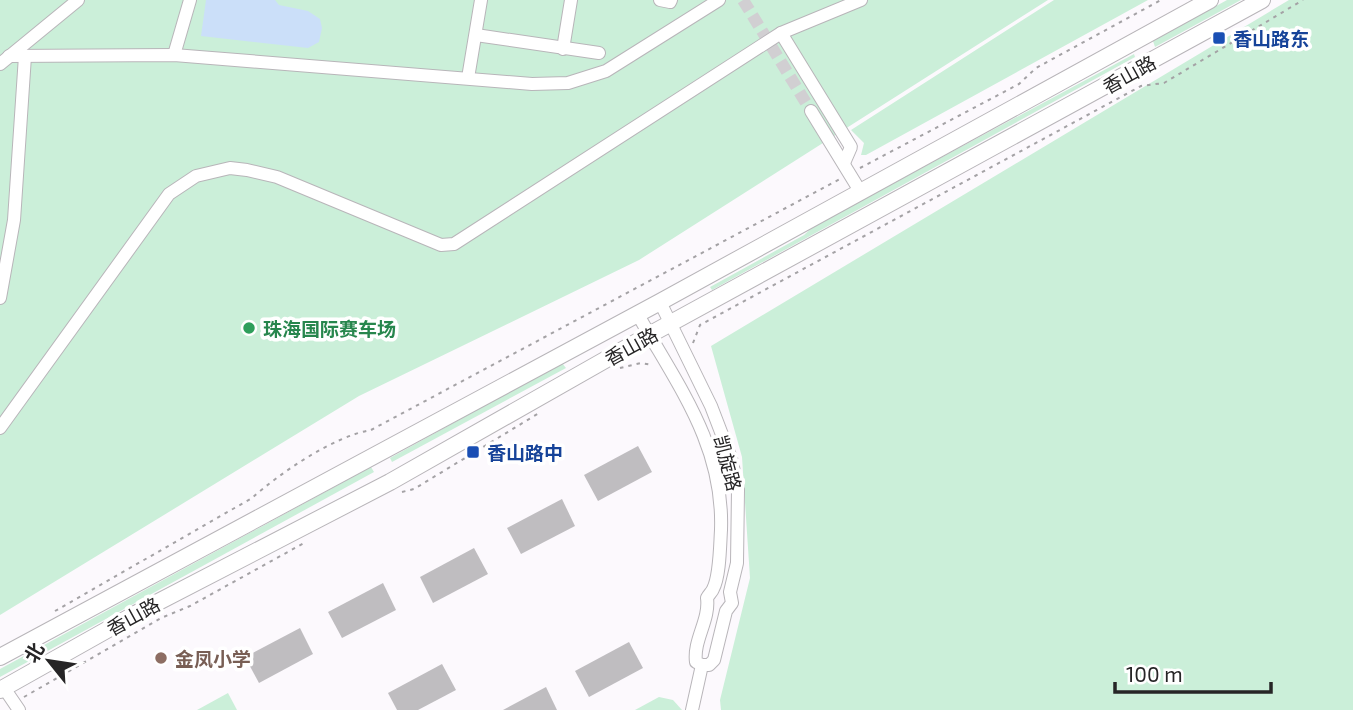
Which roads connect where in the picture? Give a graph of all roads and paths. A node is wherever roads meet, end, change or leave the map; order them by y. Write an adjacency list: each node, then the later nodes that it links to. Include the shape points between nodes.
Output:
1 (78, 0): 19 (street)
2 (190, 0): 17 (street)
3 (481, 0): 14 (street)
4 (571, 0): 15 (street)
5 (660, 0): 6 (street)
6 (671, 0)
7 (719, 0): 20 (street, via 606,71 568,83 532,85)
8 (861, 0): 13 (street)
9 (1161, 0): 22 (path)
10 (1210, 0): 25 (main road, 香山路)
11 (1262, 0): 29 (main road, 香山路)
12 (1303, 0): 31 (path, via 1164,83 1141,86 700,325)
13 (780, 33): 23 (street, via 851,147); 32 (street, via 454,244 441,245 277,177 230,168 196,176 169,194)
14 (476, 35): 15 (street); 20 (street)
15 (563, 49): 16 (street)
16 (599, 53)
17 (174, 55): 18 (street); 20 (street)
18 (25, 56): 19 (street); 26 (street, via 14,220)
19 (5, 60)
20 (468, 78)
21 (811, 111): 23 (street)
22 (892, 153)
23 (844, 163): 25 (street)
24 (822, 190): 37 (path, via 371,430 352,433 273,479 252,498)
25 (860, 191): 27 (main road, 香山路)
26 (0, 298)
27 (660, 302): 28 (main road, 香山路); 29 (street, 凯旋路)
28 (637, 313): 30 (street, 凯旋路); 38 (main road, 香山路)
29 (671, 324): 30 (main road, 香山路); 34 (street, 凯旋路, via 731,458 738,490 737,563)
30 (649, 335): 33 (street, 凯旋路, via 699,422 717,474 722,506); 40 (main road, 香山路, via 390,482 136,613)
31 (693, 343)
32 (0, 428)
33 (713, 589): 34 (street, via 723,587); 35 (street, 凯旋路)
34 (730, 592): 36 (street, 凯旋路, via 732,603)
35 (709, 606): 36 (street); 39 (street, 凯旋路, via 695,651 696,662)
36 (726, 611): 39 (street, 凯旋路, via 714,660)
37 (49, 615)
38 (0, 657)
39 (702, 665): 42 (street, 凯旋路)
40 (2, 689): 41 (street)
41 (19, 710)
42 (692, 710)

